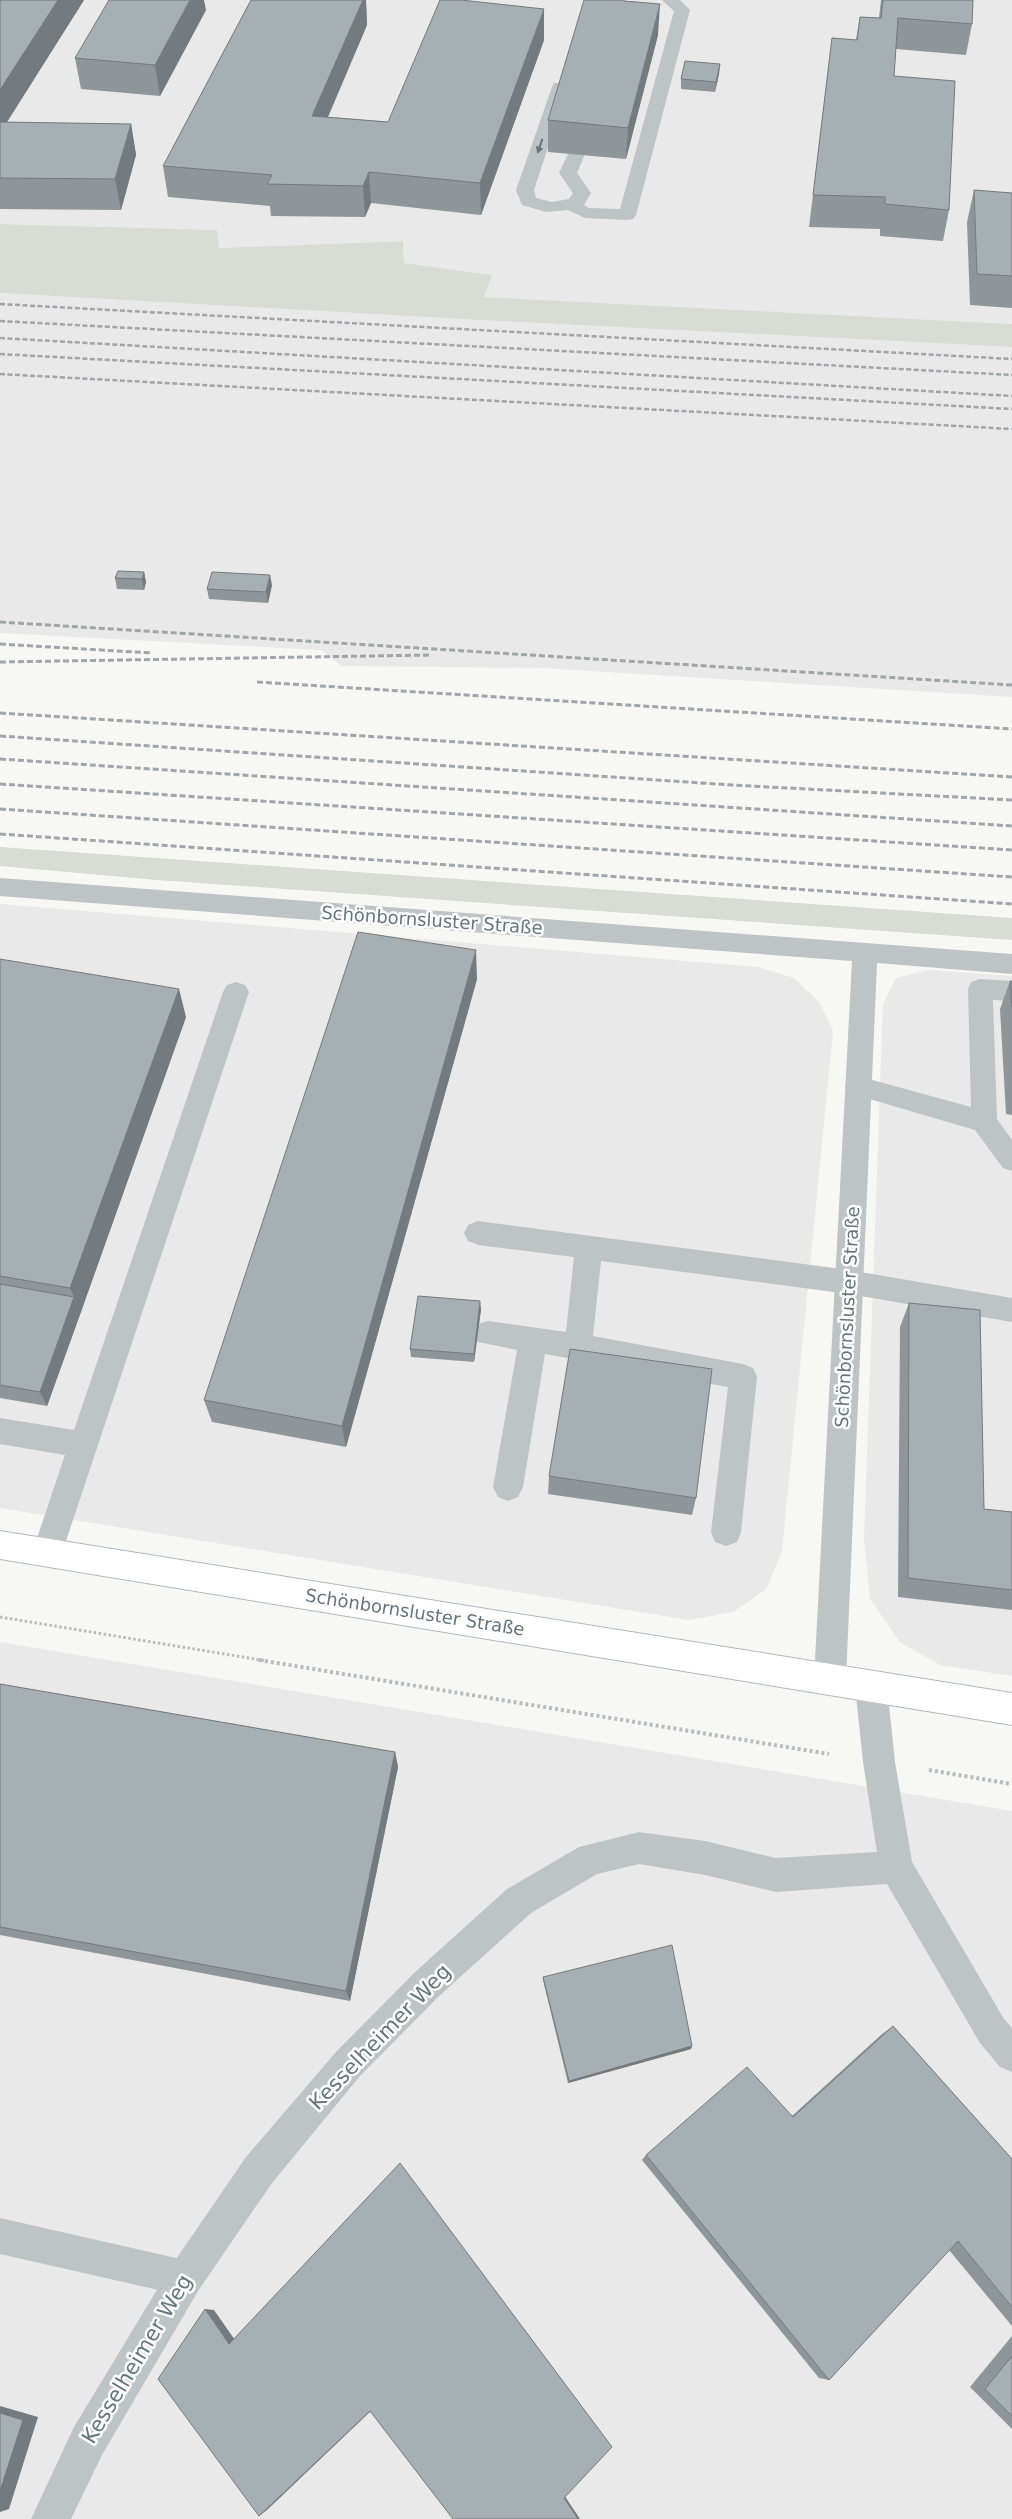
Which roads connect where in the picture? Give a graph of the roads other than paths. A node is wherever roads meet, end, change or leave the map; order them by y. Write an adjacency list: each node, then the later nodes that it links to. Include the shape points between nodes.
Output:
1 (670, 0): 4 (street, via 682,10 628,215 585,213)
2 (565, 72): 4 (street, one-way to 4, via 525,190 528,201 540,207 557,208)
3 (576, 154): 4 (street, via 568,173 582,192)
4 (572, 204)
5 (0, 887): 6 (street, Schönbornsluster Straße)
6 (864, 954): 7 (street, Schönbornsluster Straße); 10 (street, Schönbornsluster Straße)
7 (1012, 964)
8 (1012, 991): 11 (street, via 980,989)
9 (236, 992): 21 (street)
10 (858, 1086): 11 (street); 15 (street, Schönbornsluster Straße)
11 (984, 1122): 12 (street)
12 (1012, 1160)
13 (478, 1233): 14 (street)
14 (588, 1248): 15 (street); 19 (street)
15 (849, 1282): 16 (street); 26 (street, Schönbornsluster Straße)
16 (1012, 1310)
17 (488, 1333): 18 (street)
18 (533, 1340): 19 (street); 22 (street)
19 (578, 1346): 23 (street, via 743,1377)
20 (0, 1431): 21 (street)
21 (83, 1445): 25 (street)
22 (508, 1487)
23 (726, 1532)
24 (0, 1545): 25 (street, Schönbornsluster Straße)
25 (47, 1553): 26 (street, Schönbornsluster Straße)
26 (830, 1679): 27 (street, Schönbornsluster Straße)
27 (871, 1686): 28 (street, Schönbornsluster Straße); 29 (street, via 878,1762)
28 (1012, 1709)
29 (896, 1868): 30 (street, via 992,2031); 32 (street, Kesselheimer Weg, via 776,1875 705,1858 639,1848 591,1859 519,1901 426,1985 348,2064 259,2170)
30 (1012, 2055)
31 (0, 2236): 32 (street)
32 (185, 2278): 33 (street, Kesselheimer Weg, via 88,2441)
33 (51, 2519)

